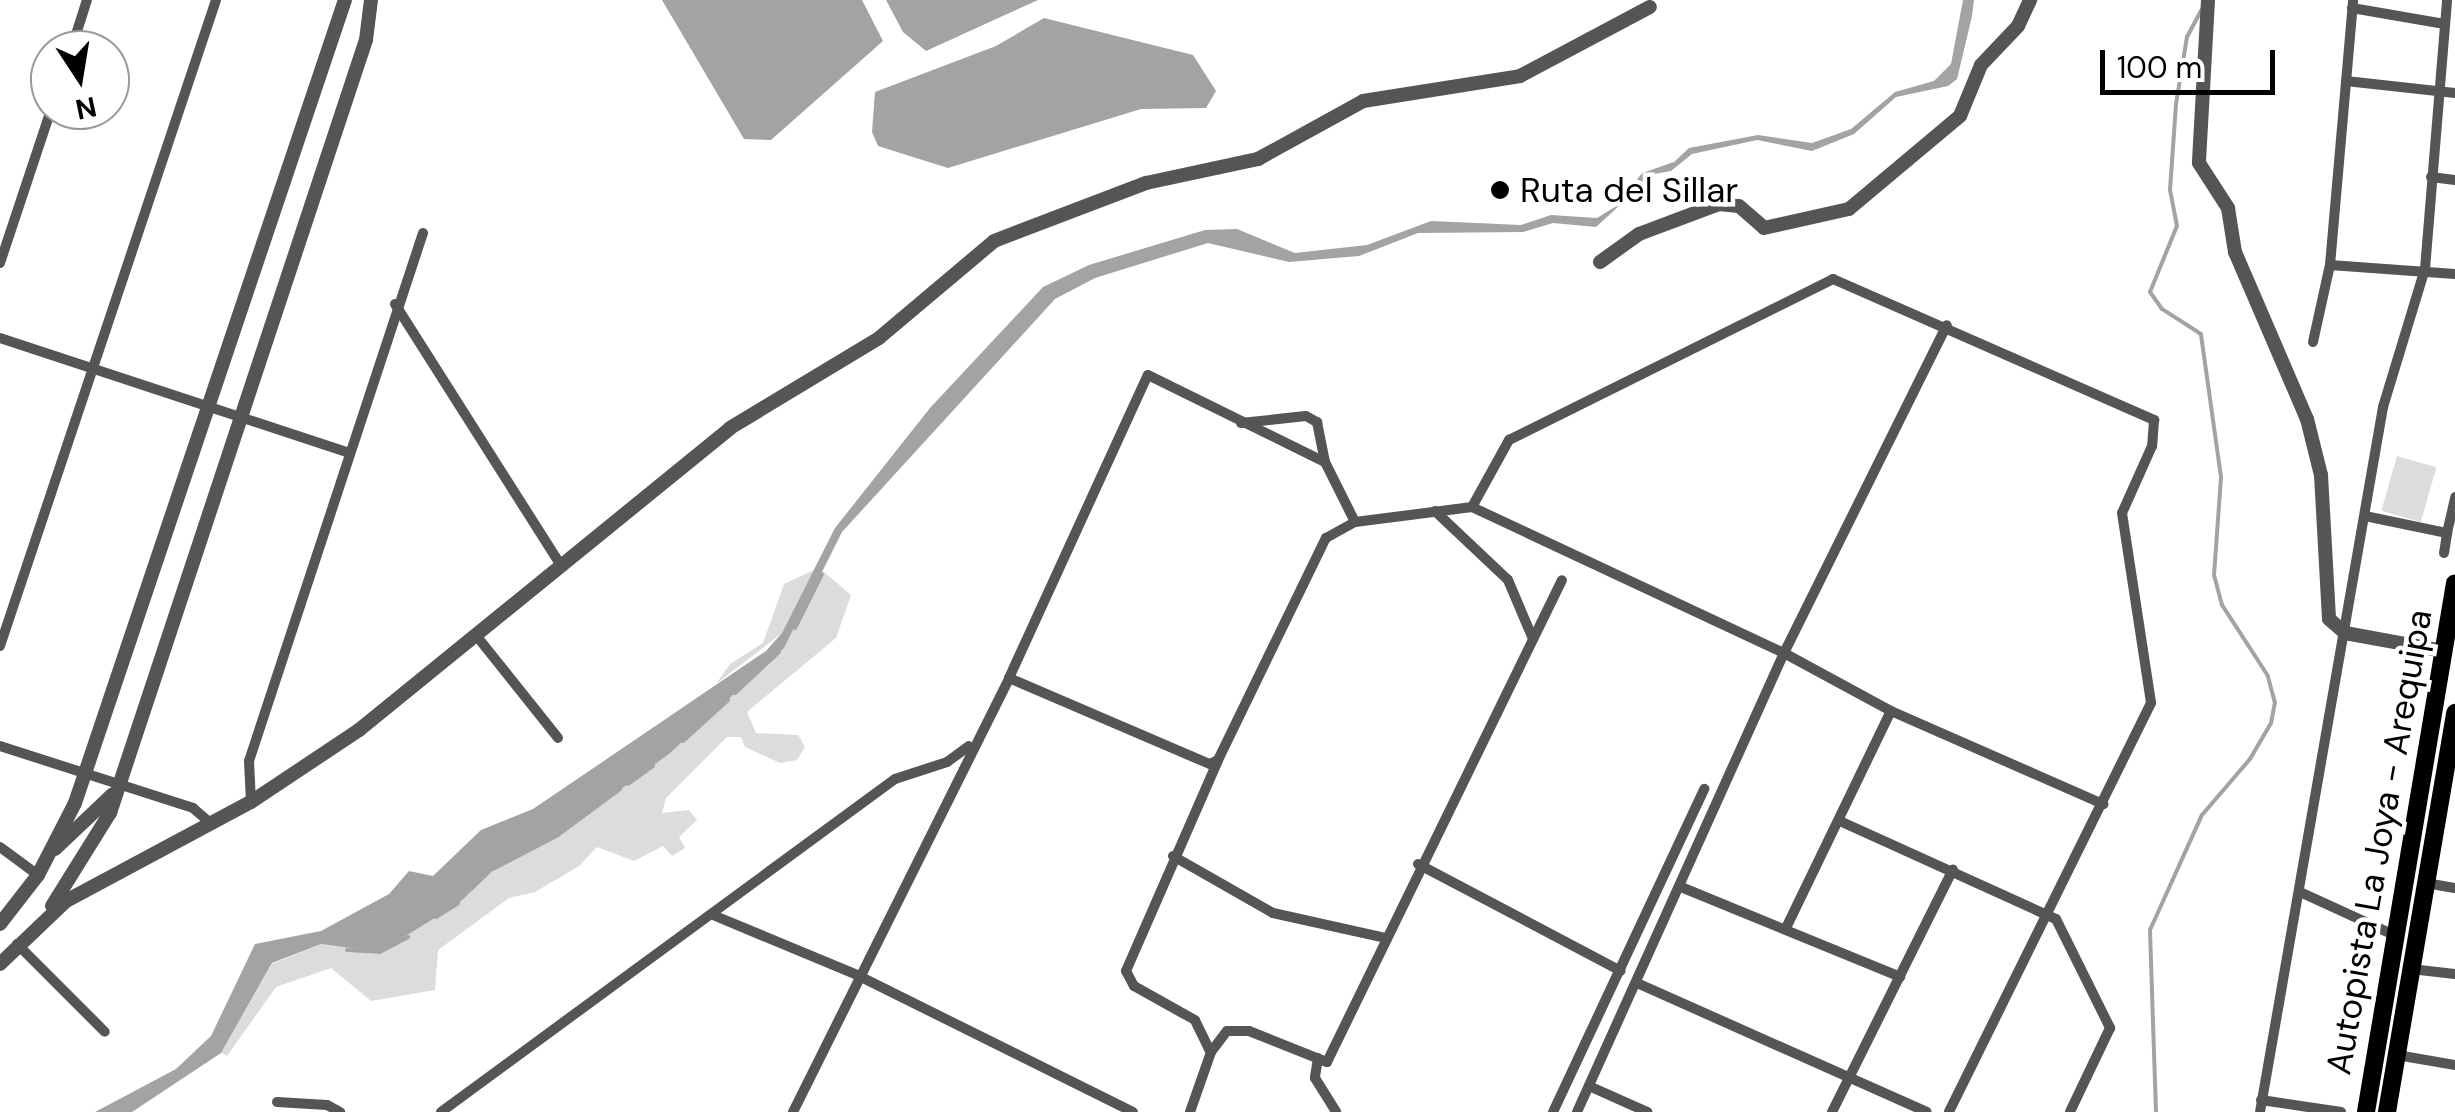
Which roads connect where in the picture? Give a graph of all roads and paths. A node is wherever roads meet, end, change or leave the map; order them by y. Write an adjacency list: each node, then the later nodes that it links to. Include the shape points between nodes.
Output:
1 (87, 0): 11 (street)
2 (216, 0): 28 (street)
3 (344, 0): 29 (street)
4 (371, 0): 30 (street, via 366,40)
5 (2030, 0): 19 (street, via 2018,26 1981,65 1960,116 1849,208 1764,228 1739,206 1719,204 1639,234)
6 (2208, 0): 44 (street, via 2199,163 2228,208 2235,252 2307,419 2322,475 2324,605)
7 (1653, 3): 41 (street, via 1520,76 1364,101 1258,159 1146,182 994,241 878,338 730,428)
8 (2352, 4): 10 (street); 12 (street)
9 (2449, 5): 10 (street)
10 (2444, 24): 13 (street)
11 (77, 30)
12 (2346, 80): 13 (street); 21 (street)
13 (2439, 91): 14 (street); 16 (street)
14 (2455, 93)
15 (44, 130): 20 (street)
16 (2431, 177): 17 (street); 22 (street)
17 (2455, 180)
18 (423, 233): 24 (street)
19 (1600, 262)
20 (0, 264)
21 (2330, 265): 22 (street); 27 (street)
22 (2425, 269): 23 (street); 37 (street, via 2383,408)
23 (2455, 274)
24 (396, 304): 32 (street); 41 (street)
25 (1947, 325): 35 (street, via 1832,279 1509,440); 49 (street); 61 (street, via 2154,420 2152,446 2122,513 2151,703)
26 (0, 338): 28 (street)
27 (2314, 342)
28 (96, 370): 29 (street); 47 (street)
29 (210, 407): 30 (street); 57 (street)
30 (238, 417): 32 (street); 58 (street)
31 (1240, 423): 33 (street); 33 (street, via 1306,416 1316,422); 50 (street, via 1148,375)
32 (350, 453): 60 (street, via 249,761)
33 (1325, 462): 38 (street)
34 (2455, 497): 39 (street)
35 (1472, 507): 36 (street); 49 (street)
36 (1435, 511): 38 (street); 46 (street, via 1508,580)
37 (2364, 516): 39 (street); 44 (street)
38 (1355, 522): 56 (street, via 1326,538)
39 (2448, 533): 40 (street)
40 (2444, 553)
41 (560, 564): 45 (street)
42 (1562, 580): 46 (street)
43 (2455, 583): 48 (main road, Autopista La Joya - Arequipa)
44 (2345, 633): 48 (street); 73 (street)
45 (475, 634): 53 (street); 60 (street, via 360,730)
46 (1533, 639): 67 (street)
47 (0, 646)
48 (2444, 651): 79 (main road, Autopista La Joya - Arequipa)
49 (1784, 653): 51 (street); 71 (street)
50 (1009, 678): 54 (street); 56 (street, via 1196,761)
51 (1892, 711): 61 (street); 63 (street)
52 (2455, 713): 70 (main road, Autopista La Joya - Arequipa)
53 (558, 738)
54 (974, 742): 74 (street, via 947,762 906,772); 85 (street)
55 (0, 746): 57 (street)
56 (1218, 760): 66 (street)
57 (84, 777): 58 (street); 65 (street)
58 (118, 786): 62 (street, via 192,808); 65 (street); 76 (street, via 103,830)
59 (1704, 789): 84 (street)
60 (251, 802): 62 (street)
61 (2102, 804): 75 (street)
62 (209, 822): 76 (street)
63 (1842, 822): 68 (street); 78 (street)
64 (0, 847): 69 (street)
65 (50, 852): 69 (street)
66 (1173, 856): 80 (street, via 1273,913); 90 (street, via 1126,962 1127,980 1195,1020)
67 (1418, 864): 80 (street); 84 (street)
68 (1953, 869): 75 (street); 87 (street)
69 (38, 875): 77 (street)
70 (2426, 884): 72 (street); 83 (main road, Autopista La Joya - Arequipa)
71 (1682, 887): 78 (street); 88 (street)
72 (2455, 888)
73 (2300, 892): 79 (street); 97 (street)
74 (714, 915): 85 (street); 99 (street)
75 (2049, 915): 109 (street); 110 (street, via 2110,1028)
76 (42, 918): 81 (street)
77 (0, 924)
78 (1786, 928): 87 (street)
79 (2396, 936): 112 (main road, Autopista La Joya - Arequipa)
80 (1386, 938): 92 (street, via 1327,1062)
81 (17, 944): 82 (street); 89 (street)
82 (0, 964)
83 (2411, 969): 86 (street); 91 (main road, Autopista La Joya - Arequipa)
84 (1621, 971): 104 (street)
85 (857, 974): 100 (street); 101 (street)
86 (2455, 974)
87 (1900, 977): 94 (street)
88 (1637, 983): 94 (street); 95 (street)
89 (105, 1032)
90 (1210, 1052): 92 (street, via 1236,1029); 102 (street)
91 (2397, 1056): 93 (street); 113 (main road, Autopista La Joya - Arequipa)
92 (1318, 1058): 103 (street, via 1315,1078)
93 (2455, 1065)
94 (1849, 1073): 107 (street); 108 (street)
95 (1589, 1086): 105 (street); 106 (street)
96 (277, 1102): 98 (street)
97 (2260, 1106): 111 (street)
98 (340, 1112)
99 (442, 1112)
100 (793, 1112)
101 (1133, 1112)
102 (1190, 1112)
103 (1336, 1112)
104 (1553, 1112)
105 (1577, 1112)
106 (1647, 1112)
107 (1832, 1112)
108 (1927, 1112)
109 (1949, 1112)
110 (2070, 1112)
111 (2341, 1112)
112 (2366, 1112)
113 (2387, 1112)

